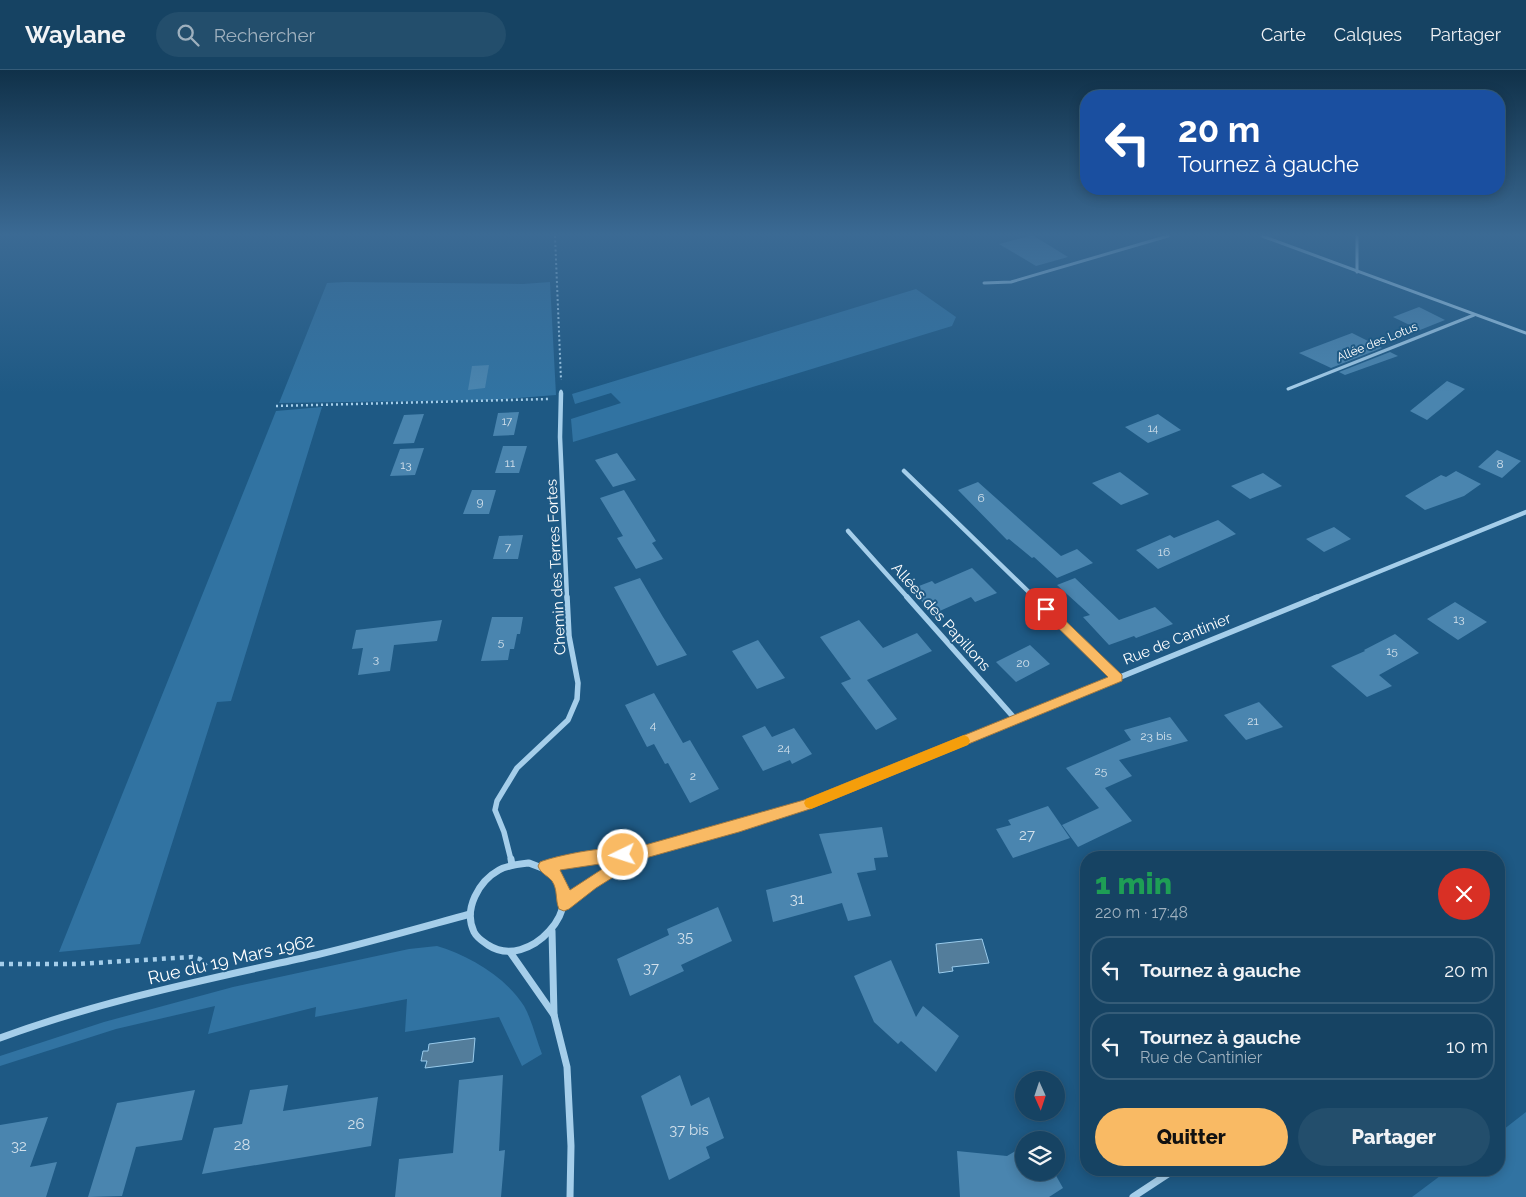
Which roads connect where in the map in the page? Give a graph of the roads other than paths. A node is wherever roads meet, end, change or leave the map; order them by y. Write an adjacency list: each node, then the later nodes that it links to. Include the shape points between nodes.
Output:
1 (1402, 289): 2 (street)
2 (1474, 315): 3 (street); 4 (street, Allée des Lotus)
3 (1526, 334)
4 (1288, 389)
5 (561, 391): 12 (street, Chemin des Terres Fortes, via 560,438 570,636 578,699 568,720 518,768 497,801 495,810)
6 (904, 471): 9 (street)
7 (1526, 512): 9 (street, Rue de Cantinier)
8 (848, 531): 10 (street, Allées des Papillons)
9 (1117, 678): 10 (street, Rue de Cantinier)
10 (1016, 720): 11 (street, Rue de Cantinier, via 806,805)
11 (638, 853): 13 (street, Rue de Cantinier, via 591,857); 14 (street, Rue de Cantinier)
12 (512, 865): 13 (street, via 529,863); 15 (street, via 483,883)
13 (545, 866): 14 (street, via 563,889)
14 (564, 904): 16 (street)
15 (470, 914): 17 (street, via 472,929 481,942 494,950); 19 (street, Rue du 19 Mars 1962, via 93,1008)
16 (552, 931): 17 (street, via 540,942); 18 (street)
17 (510, 952): 18 (street)
18 (554, 1015): 21 (street, via 566,1068 571,1146)
19 (0, 1038)
20 (1165, 1176): 22 (street)
21 (570, 1197)
22 (1133, 1197)

